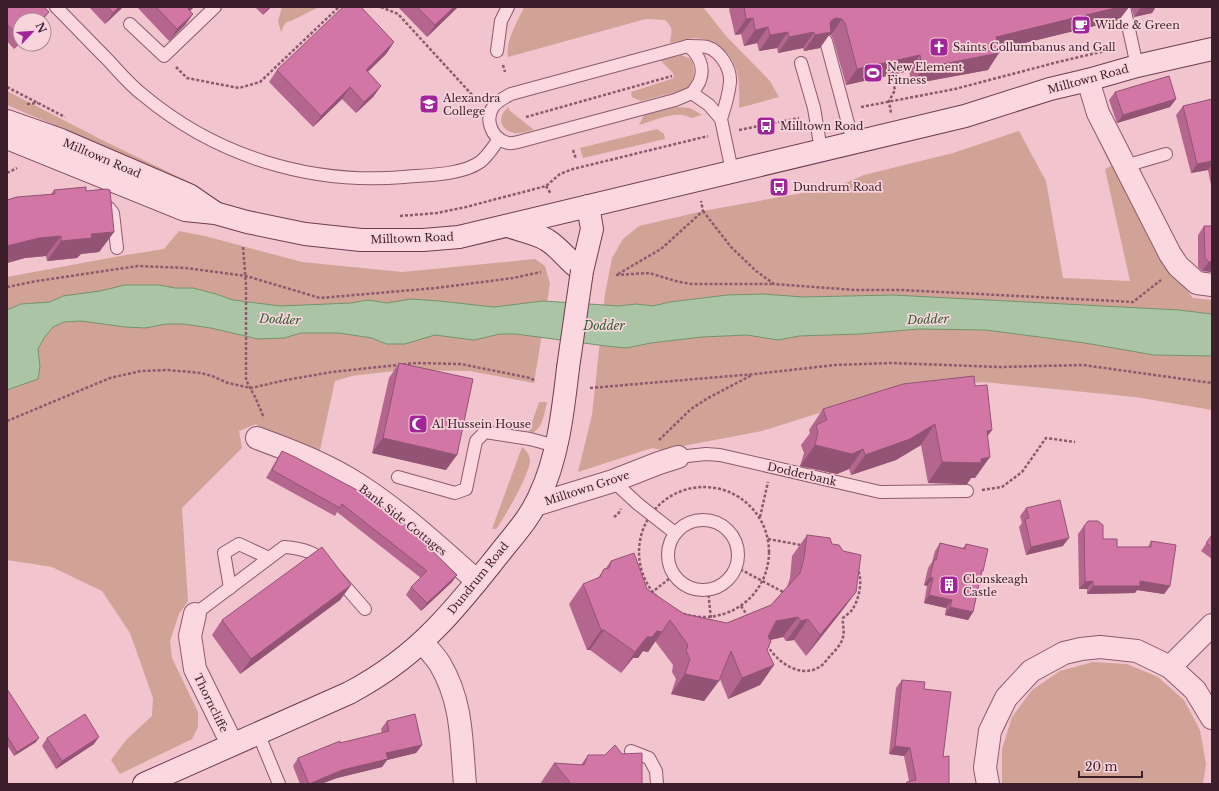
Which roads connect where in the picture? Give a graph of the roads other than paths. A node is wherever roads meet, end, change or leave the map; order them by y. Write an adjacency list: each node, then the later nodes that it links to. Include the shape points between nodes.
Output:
1 (56, 7): 17 (lane, via 154,104 190,129 271,165 344,178 438,173 465,169 477,164)
2 (215, 7): 5 (lane, via 164,56)
3 (508, 7): 9 (lane, via 501,20)
4 (1124, 7): 10 (lane)
5 (130, 24)
6 (826, 41): 18 (lane)
7 (688, 46): 13 (lane, via 697,55 702,72 701,79); 14 (lane, via 707,48 724,61 730,81); 17 (lane, via 511,94 495,104 489,115 492,130)
8 (1212, 49): 10 (main road, Milltown Road)
9 (497, 51)
10 (1135, 56): 12 (main road, Milltown Road)
11 (802, 64): 19 (lane, via 815,116)
12 (1088, 80): 18 (main road, Milltown Road, via 1050,89 965,116); 21 (main road, via 1098,113)
13 (692, 93): 14 (lane, via 709,104); 17 (lane, via 675,100 518,142 505,143)
14 (721, 119): 22 (lane)
15 (7, 121): 25 (main road, Milltown Road, via 61,140 189,195)
16 (7, 138): 25 (main road, Milltown Road, via 184,210)
17 (499, 139)
18 (853, 142): 19 (main road, Milltown Road)
19 (820, 150): 22 (main road, Milltown Road)
20 (1166, 154): 21 (lane)
21 (1125, 166): 29 (main road, via 1178,266 1197,283)
22 (732, 171): 24 (main road, Milltown Road)
23 (84, 200): 27 (lane, via 103,204 113,213)
24 (588, 206): 26 (main road, Milltown Road); 28 (main road, Dundrum Road, via 592,229)
25 (215, 213): 26 (main road, Milltown Road, via 305,234 361,240 460,237)
26 (508, 226): 28 (main road, via 546,240)
27 (117, 248)
28 (582, 271): 31 (main road, Dundrum Road, bridge)
29 (1212, 285)
30 (257, 438): 40 (main road, Bank Side Cottages, via 309,457 358,484 439,547)
31 (556, 446): 34 (lane, via 485,432 476,441 466,489 456,493); 37 (main road, Dundrum Road, via 544,487)
32 (678, 457): 33 (main road, Dodderbank); 36 (lane, Dodderbank, via 720,454 880,492)
33 (639, 471): 35 (main road, Milltown Grove)
34 (398, 477)
35 (613, 481): 37 (main road, Milltown Grove); 38 (lane)
36 (967, 491)
37 (535, 505): 40 (main road, Dundrum Road)
38 (675, 533): 38 (lane, via 693,520 716,521 726,527 738,546 739,558 729,579 720,586 708,590 696,590 685,585 674,575 670,567 668,556)
39 (269, 558): 41 (lane); 41 (lane, via 239,544 224,553); 42 (lane, via 284,547 300,548 320,557)
40 (477, 581): 45 (main road, Dundrum Road)
41 (230, 588): 43 (lane)
42 (366, 609)
43 (195, 614): 49 (main road, Thorncliffe, via 190,636 195,669)
44 (1212, 625): 46 (main road)
45 (422, 642): 48 (main road, Dundrum Road, via 369,682); 54 (main road, via 440,664 458,708)
46 (1170, 667): 47 (main road, via 1195,690); 56 (main road, via 1136,652 1100,647 1064,653 1031,671 1006,698 990,731 985,768)
47 (1212, 718)
48 (258, 733): 49 (main road, Dundrum Road); 53 (lane)
49 (232, 744): 51 (main road, Dundrum Road)
50 (631, 751): 55 (lane, via 649,758 656,771)
51 (168, 779): 52 (main road, Dundrum Road)
52 (144, 784)
53 (279, 784)
54 (465, 784)
55 (657, 784)
56 (988, 784)

